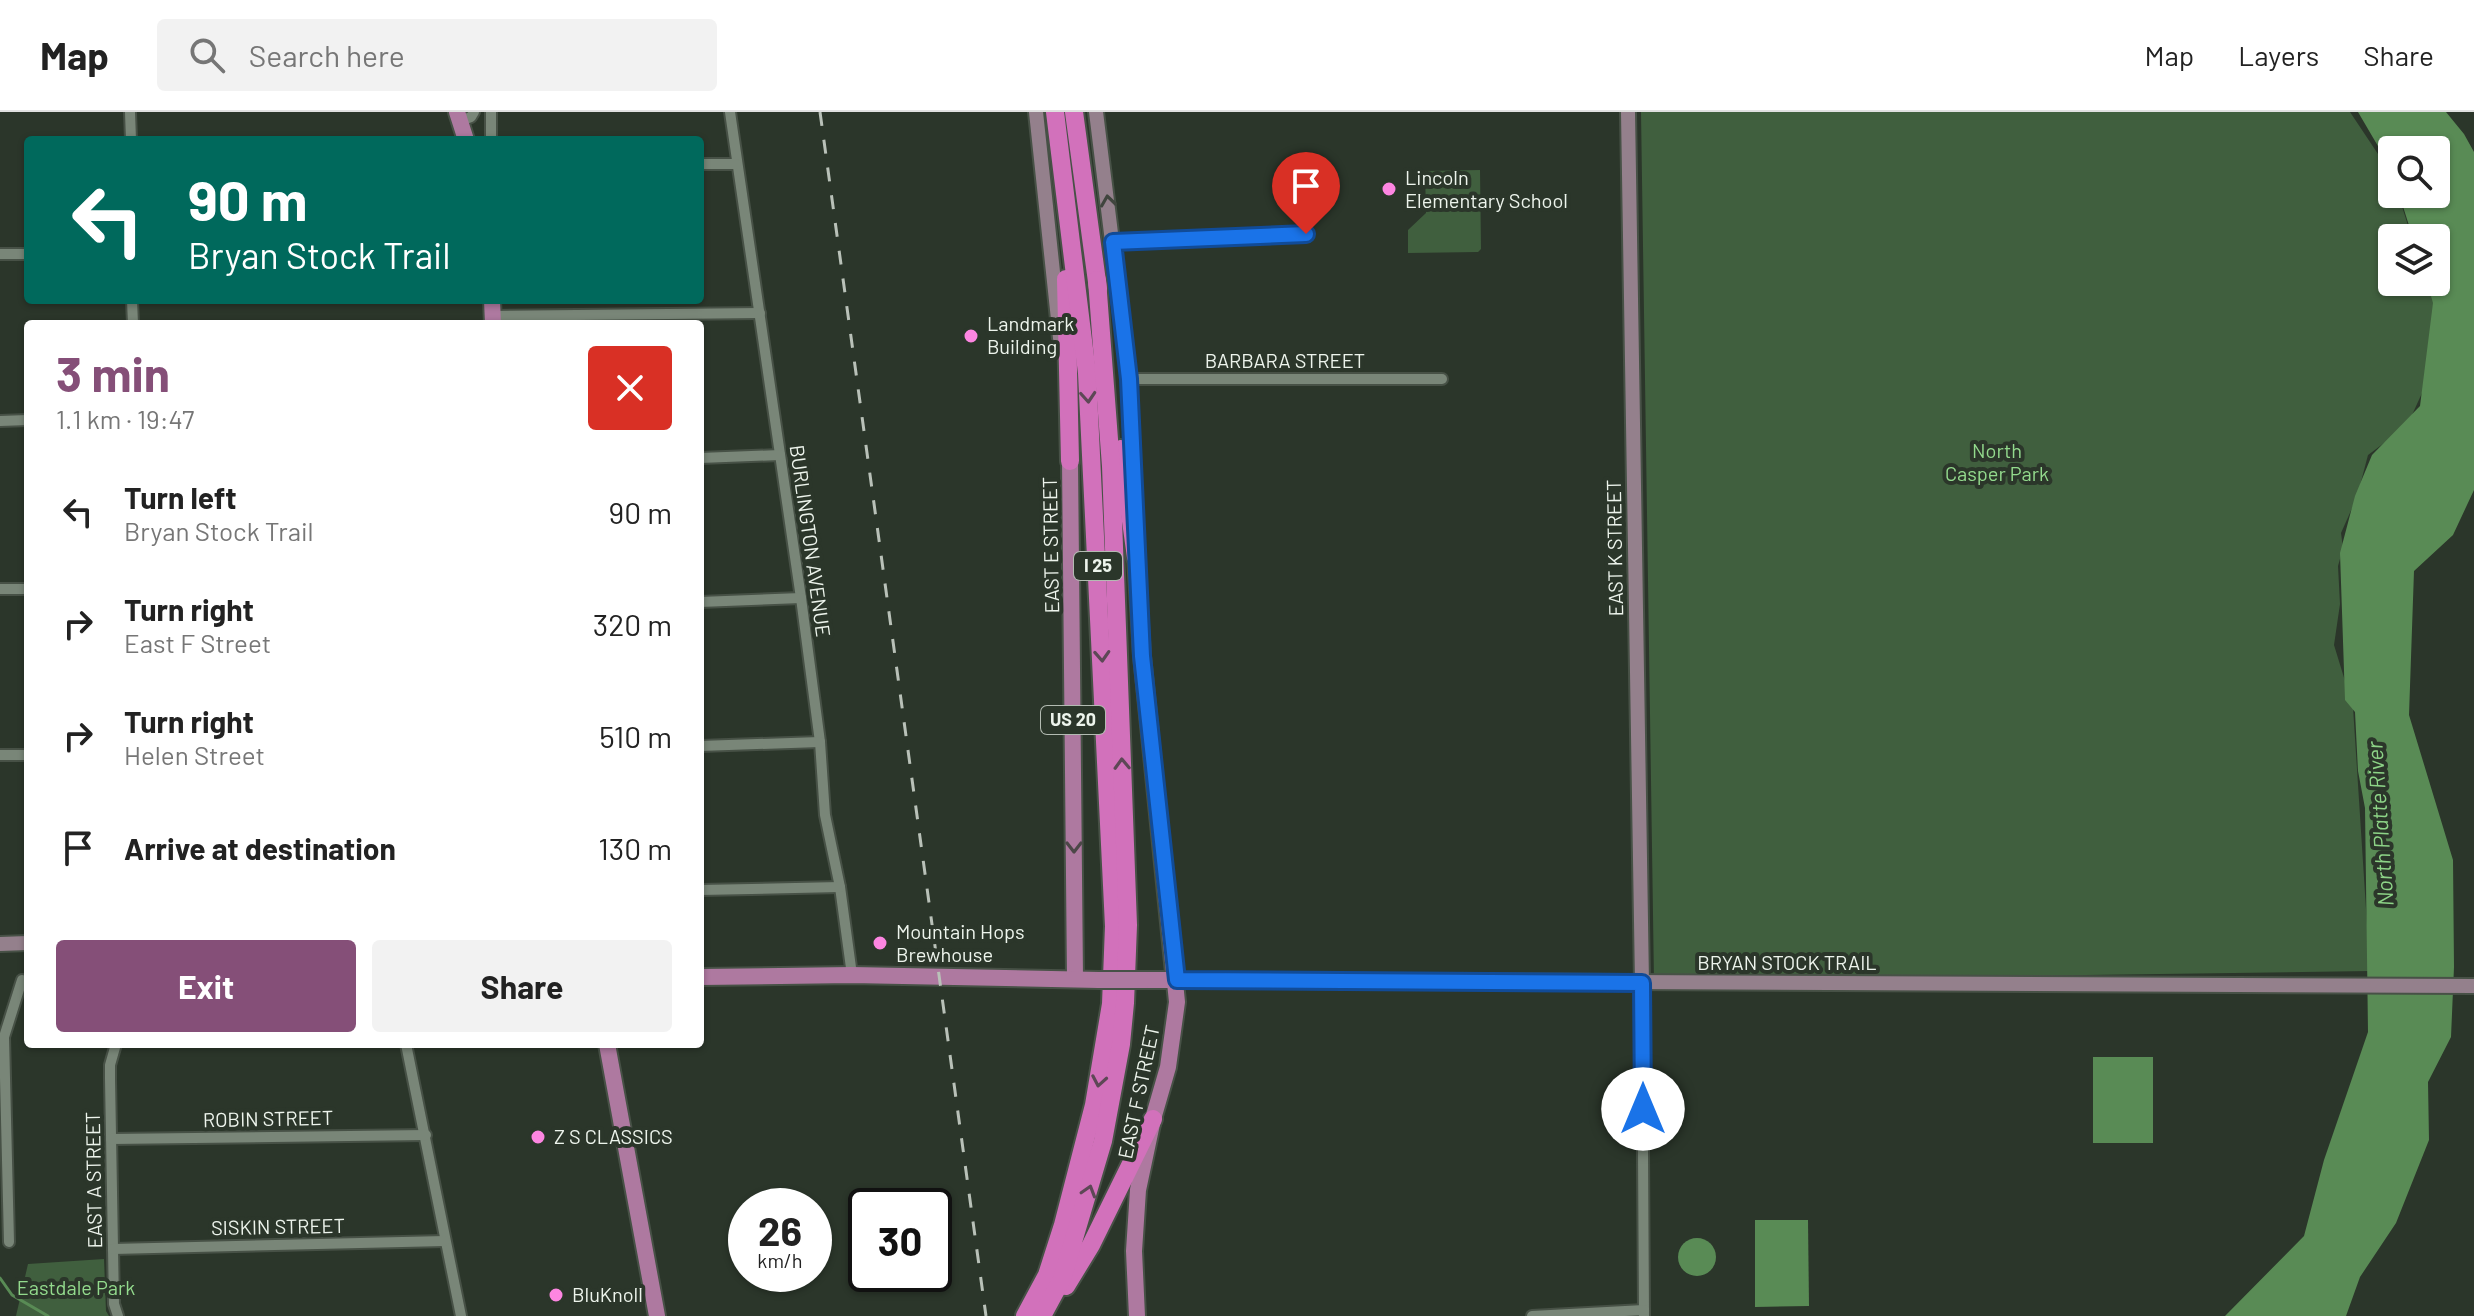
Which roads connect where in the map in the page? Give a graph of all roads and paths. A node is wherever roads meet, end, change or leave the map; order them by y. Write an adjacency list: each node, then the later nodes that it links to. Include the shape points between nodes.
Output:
1 (130, 112): 10 (street)
2 (491, 112): 12 (street)
3 (730, 112): 14 (street, BURLINGTON AVENUE)
4 (1036, 112): 29 (main road, EAST E STREET)
5 (1055, 112): 15 (highway, I 25)
6 (1074, 112): 20 (highway, I 25)
7 (1096, 112): 17 (main road, EAST F STREET, one-way to 7)
8 (1628, 112): 48 (main road, EAST K STREET)
9 (464, 115): 11 (main road)
10 (131, 136)
11 (466, 136)
12 (491, 136)
13 (704, 164): 14 (street)
14 (736, 164): 22 (street, BURLINGTON AVENUE)
15 (1067, 208): 29 (highway, US 20); 64 (highway, I 25, one-way to 64, via 1094,482 1113,957 1111,1004 1090,1121 1047,1275)
16 (1306, 234): 17 (street)
17 (1113, 242): 23 (main road, EAST F STREET)
18 (0, 254): 19 (street)
19 (24, 254)
20 (1097, 280): 30 (highway); 65 (highway, I 25, one-way to 20, via 1062,1279 1103,1141 1125,1003 1128,925 1111,466)
21 (493, 313): 22 (street)
22 (760, 313): 27 (street, BURLINGTON AVENUE)
23 (1129, 379): 24 (street, BARBARA STREET); 30 (main road, EAST F STREET)
24 (1442, 379)
25 (24, 420): 26 (street)
26 (0, 421)
27 (780, 455): 28 (street); 33 (street, BURLINGTON AVENUE)
28 (704, 458)
29 (1070, 461): 45 (main road, EAST E STREET / US 20, one-way to 45)
30 (1136, 557): 47 (main road, EAST F STREET)
31 (0, 589): 32 (street)
32 (24, 589)
33 (801, 598): 34 (street); 35 (street, BURLINGTON AVENUE)
34 (704, 602)
35 (820, 742): 36 (street); 39 (street, BURLINGTON AVENUE, via 825,815)
36 (704, 746)
37 (0, 755): 38 (street)
38 (24, 755)
39 (840, 887): 40 (street); 43 (street, BURLINGTON AVENUE)
40 (704, 890)
41 (24, 943): 42 (main road)
42 (0, 944)
43 (852, 975): 44 (main road, BRYAN STOCK TRAIL); 45 (main road, BRYAN STOCK TRAIL)
44 (704, 977)
45 (1075, 979): 47 (main road, BRYAN STOCK TRAIL, bridge)
46 (22, 980): 56 (street, via 4,1037)
47 (1177, 980): 48 (main road, BRYAN STOCK TRAIL); 53 (main road, EAST F STREET, via 1171,1052)
48 (1642, 983): 49 (main road, BRYAN STOCK TRAIL); 60 (street)
49 (2474, 986)
50 (115, 1048): 55 (street, EAST A STREET, via 110,1065)
51 (407, 1048): 54 (street)
52 (608, 1048): 63 (main road)
53 (1153, 1119): 65 (highway, via 1091,1245); 66 (main road, EAST F STREET, via 1138,1190)
54 (426, 1135): 55 (street, ROBIN STREET); 57 (street)
55 (111, 1139): 59 (street, EAST A STREET)
56 (3, 1152): 58 (street)
57 (445, 1241): 59 (street, SISKIN STREET); 62 (street)
58 (9, 1242)
59 (113, 1249): 61 (street, EAST A STREET)
60 (1644, 1313): 67 (street)
61 (118, 1316)
62 (461, 1316)
63 (657, 1316)
64 (1025, 1316)
65 (1045, 1316)
66 (1137, 1316)
67 (1532, 1316)

